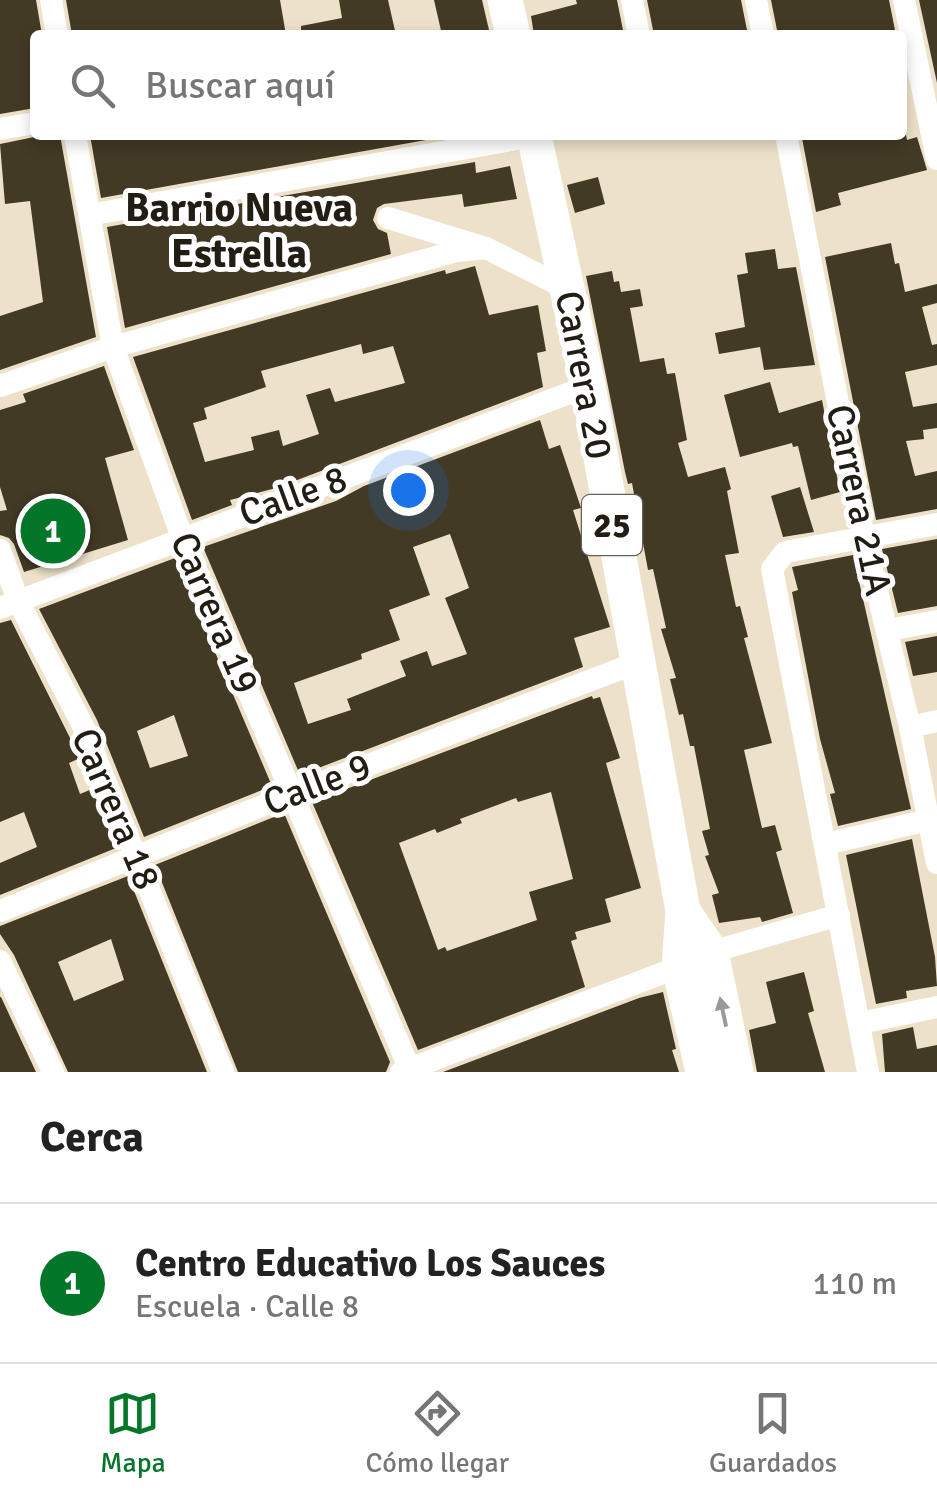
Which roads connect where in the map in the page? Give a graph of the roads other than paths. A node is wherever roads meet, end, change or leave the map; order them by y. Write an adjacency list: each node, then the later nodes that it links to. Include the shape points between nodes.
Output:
1 (51, 0): 6 (street)
2 (505, 0): 7 (main road)
3 (632, 0): 8 (street)
4 (756, 0): 9 (street)
5 (904, 0): 10 (street)
6 (56, 30)
7 (512, 30)
8 (638, 30)
9 (762, 30)
10 (920, 98): 17 (street)
11 (30, 124): 12 (street)
12 (0, 129)
13 (76, 140): 18 (street, Carrera 19)
14 (511, 140): 18 (street)
15 (535, 140): 21 (main road, Carrera 20 / 25)
16 (787, 140): 27 (street, Carrera 21A)
17 (937, 159)
18 (89, 214): 22 (street, Carrera 19)
19 (388, 218): 20 (street)
20 (486, 248): 21 (street); 22 (street)
21 (566, 284): 24 (main road, Carrera 20 / 25)
22 (113, 348): 23 (street); 26 (street, Carrera 19)
23 (0, 386)
24 (588, 386): 26 (street, Calle 8); 32 (main road, Carrera 20 / 25)
25 (937, 524): 27 (street)
26 (182, 537): 29 (street, Calle 8); 35 (street, Carrera 19)
27 (864, 537): 31 (street, Carrera 21A); 37 (street, via 785,552 772,569)
28 (0, 550): 29 (street, Carrera 18)
29 (9, 605): 38 (street, Carrera 18, via 82,726)
30 (937, 621): 31 (street)
31 (888, 630): 34 (street, Carrera 21A)
32 (636, 663): 35 (street, Calle 9); 42 (main road, Carrera 20 / 25)
33 (937, 721): 34 (street)
34 (910, 727): 36 (street, Carrera 21A)
35 (292, 794): 38 (street, Calle 9); 46 (street, Carrera 19)
36 (932, 819): 37 (street); 39 (street, Carrera 21A)
37 (826, 844): 41 (street)
38 (136, 855): 40 (street, Calle 9); 48 (street, Carrera 18)
39 (937, 864)
40 (0, 911)
41 (839, 915): 42 (street); 45 (street)
42 (695, 960): 46 (street); 49 (main road, Carrera 20 / 25); 50 (main road, Carrera 20 / 25, one-way to 42)
43 (0, 962): 47 (street)
44 (937, 1006): 45 (street)
45 (860, 1023): 51 (street)
46 (407, 1071)
47 (53, 1072)
48 (223, 1072)
49 (703, 1072)
50 (736, 1072)
51 (868, 1072)

